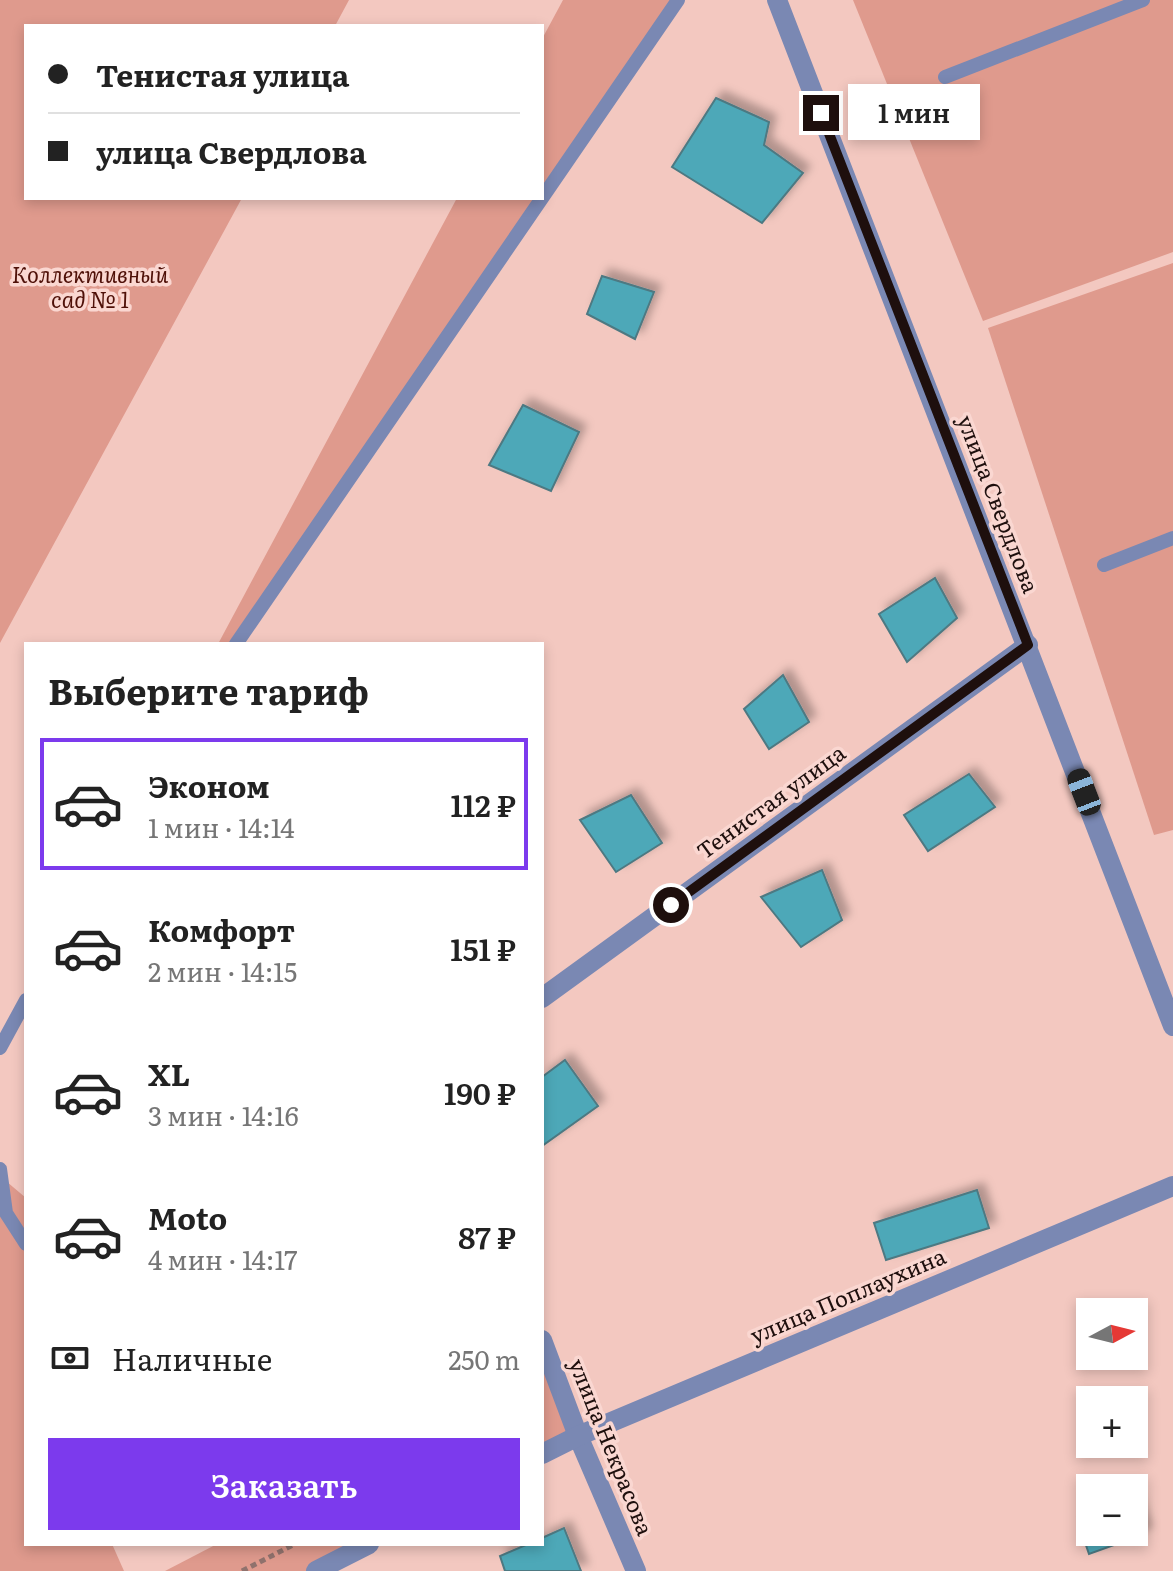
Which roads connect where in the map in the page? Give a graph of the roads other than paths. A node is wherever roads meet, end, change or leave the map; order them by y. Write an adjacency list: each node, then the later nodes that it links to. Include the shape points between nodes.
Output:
1 (678, 0): 5 (lane)
2 (777, 0): 10 (street, улица Свердлова)
3 (1143, 0): 4 (lane)
4 (945, 77)
5 (544, 195)
6 (541, 200): 9 (lane)
7 (1173, 538): 8 (lane)
8 (1104, 565)
9 (237, 642)
10 (1028, 645): 11 (street, Тенистая улица); 13 (street, улица Свердлова)
11 (544, 997)
12 (24, 1004): 14 (lane)
13 (1173, 1026)
14 (0, 1048)
15 (0, 1169): 17 (lane, via 6,1213)
16 (1173, 1186): 19 (street, улица Поплаухина)
17 (24, 1241)
18 (544, 1345): 19 (street, улица Некрасова)
19 (578, 1436): 20 (street, улица Поплаухина); 23 (street, улица Некрасова)
20 (544, 1453)
21 (365, 1546): 22 (street)
22 (316, 1571)
23 (636, 1571)

